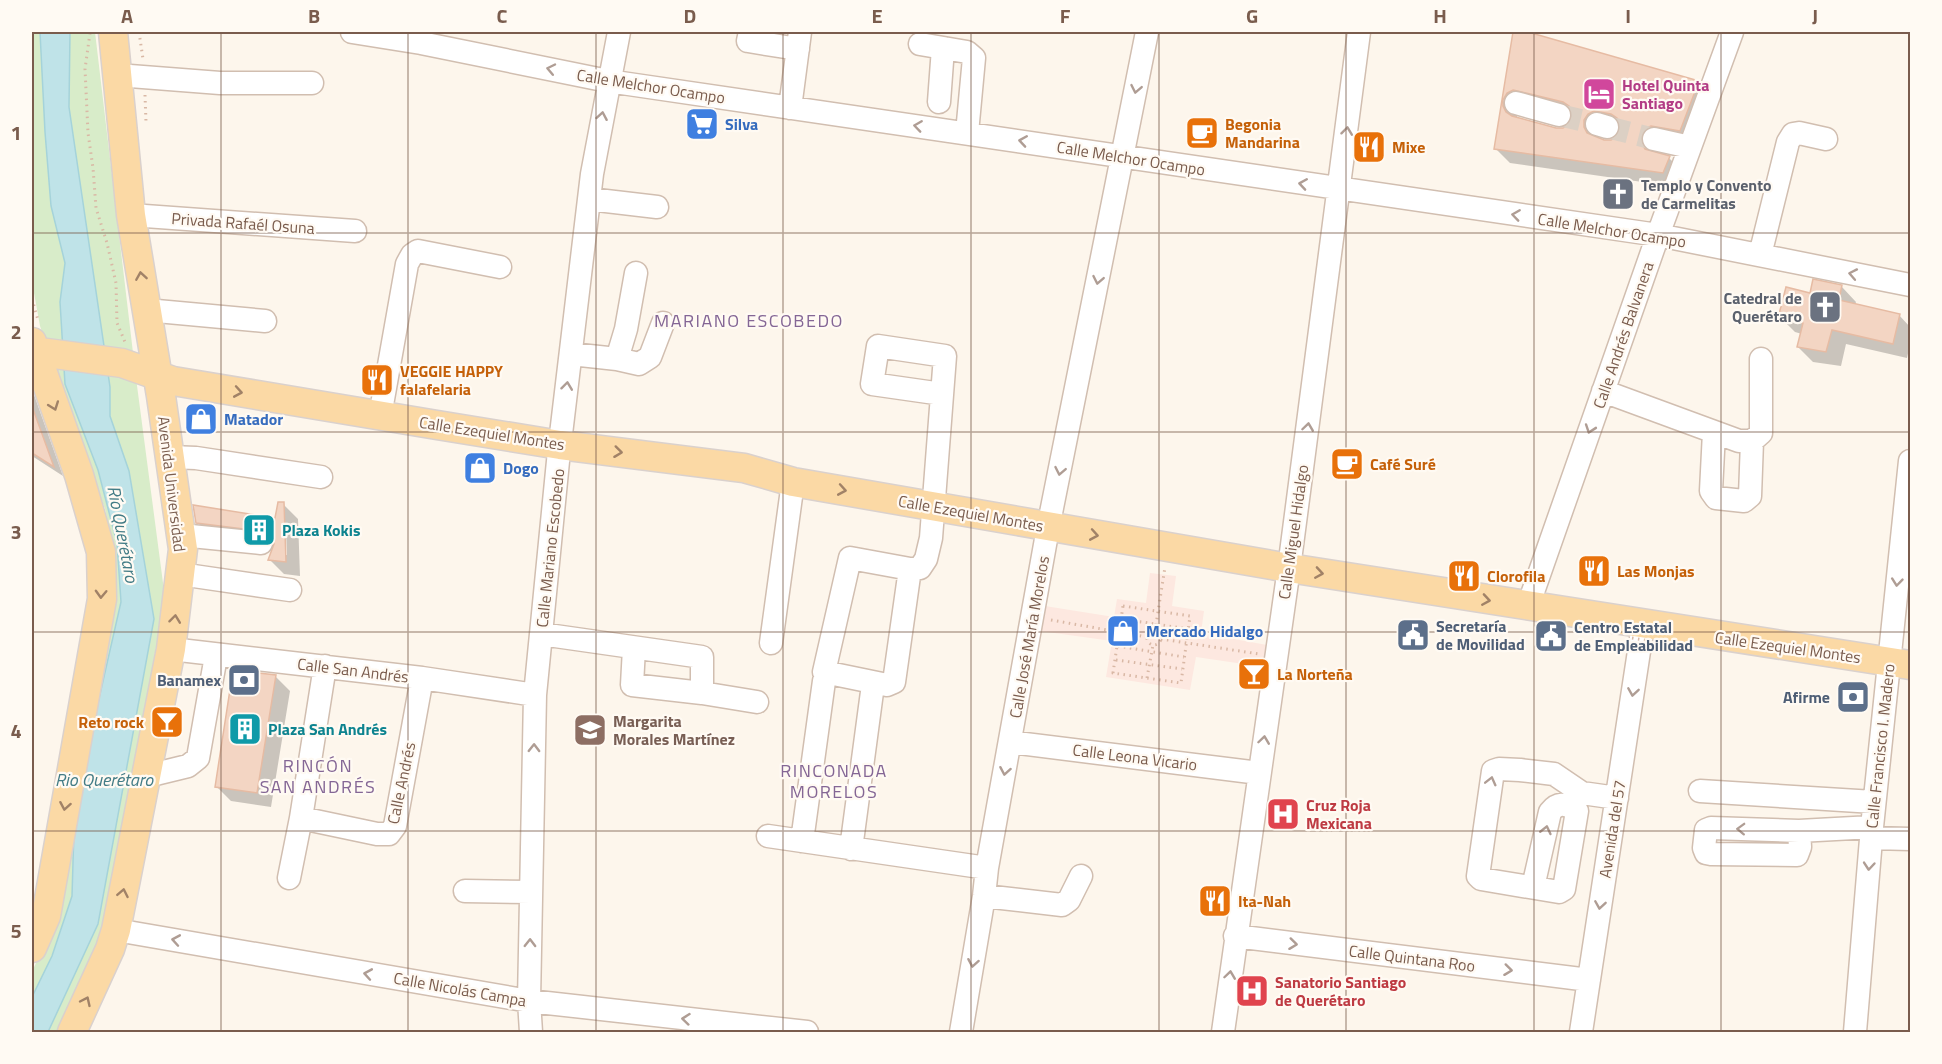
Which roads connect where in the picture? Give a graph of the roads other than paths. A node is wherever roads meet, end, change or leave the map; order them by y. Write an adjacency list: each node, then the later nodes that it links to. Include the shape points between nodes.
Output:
1 (352, 32): 12 (street, Calle Melchor Ocampo, one-way to 1)
2 (619, 32): 12 (street, Calle Mariano Escobedo)
3 (750, 32): 8 (street, via 748,41)
4 (1147, 32): 22 (street, Calle José María Morelos, one-way to 22)
5 (1359, 32): 23 (street, Calle Miguel Hidalgo, one-way to 5)
6 (1732, 32): 21 (street, Calle Andrés Balvanera)
7 (112, 33): 11 (main road, Avenida Universidad)
8 (799, 40): 16 (street)
9 (920, 44): 10 (street)
10 (943, 48): 14 (street); 18 (street, via 967,52 974,58)
11 (117, 75): 13 (street, via 220,83); 26 (main road, Avenida Universidad)
12 (608, 81): 16 (street, Calle Melchor Ocampo); 24 (street, Calle Mariano Escobedo, one-way to 12)
13 (312, 83)
14 (939, 102)
15 (1516, 104): 17 (street)
16 (790, 108): 18 (street, Calle Melchor Ocampo, one-way to 16)
17 (1559, 115)
18 (967, 133): 22 (street, Calle Melchor Ocampo, one-way to 18)
19 (1654, 139): 21 (street)
20 (1826, 139): 29 (street, via 1799,133 1793,134 1788,142)
21 (1690, 147): 28 (street, Calle Andrés Balvanera)
22 (1123, 156): 23 (street, Calle Melchor Ocampo, one-way to 22); 52 (street, Calle José María Morelos, one-way to 52)
23 (1340, 189): 28 (street, Calle Melchor Ocampo, one-way to 23); 55 (street, Calle Miguel Hidalgo, one-way to 23)
24 (589, 199): 25 (street); 37 (street, Calle Mariano Escobedo)
25 (657, 207)
26 (131, 214): 27 (street, Privada Rafaél Osuna); 33 (main road, Avenida Universidad, one-way to 26)
27 (355, 231)
28 (1658, 235): 29 (street, Calle Melchor Ocampo); 41 (street, Calle Andrés Balvanera)
29 (1760, 255): 32 (street, Calle Melchor Ocampo, one-way to 29)
30 (500, 267): 43 (street, via 418,251 412,255 407,264)
31 (636, 273): 38 (street)
32 (1911, 285)
33 (146, 310): 34 (street); 40 (main road, Avenida Universidad)
34 (265, 321)
35 (663, 323): 38 (street, via 650,357 639,364)
36 (38, 349): 40 (main road, Calle Ezequiel Montes); 97 (main road, one-way to 97, via 101,552 102,599 46,916)
37 (571, 354): 38 (street); 46 (street, Calle Mariano Escobedo, one-way to 37)
38 (617, 359)
39 (1761, 359): 45 (street, via 1761,433)
40 (156, 367): 43 (main road, Calle Ezequiel Montes, one-way to 43, via 173,381); 47 (main road, Avenida Universidad)
41 (1603, 391): 44 (street); 59 (street, Calle Andrés Balvanera, one-way to 59)
42 (942, 394): 51 (street)
43 (380, 416): 46 (main road, Calle Ezequiel Montes)
44 (1714, 432): 45 (street); 45 (street, via 1710,491 1716,498 1744,501 1750,496)
45 (1752, 441)
46 (560, 444): 50 (main road, Calle Ezequiel Montes, one-way to 50, via 744,468); 60 (street, Calle Mariano Escobedo)
47 (170, 457): 49 (street); 53 (main road, Avenida Universidad)
48 (1910, 475): 66 (street, Calle Francisco I. Madero, one-way to 66)
49 (321, 477)
50 (793, 482): 51 (main road, Calle Ezequiel Montes, one-way to 51); 62 (street)
51 (933, 506): 52 (main road, Calle Ezequiel Montes); 56 (street, via 927,559 920,568)
52 (1048, 528): 55 (main road, Calle Ezequiel Montes, one-way to 55); 74 (street, Calle José María Morelos)
53 (181, 535): 54 (street); 57 (main road, Avenida Universidad)
54 (261, 543)
55 (1289, 568): 59 (main road, Calle Ezequiel Montes, one-way to 59); 75 (street, Calle Miguel Hidalgo, one-way to 55)
56 (910, 569): 56 (street, via 894,682 887,685 824,672 850,558)
57 (180, 574): 58 (street); 64 (main road, Avenida Universidad, one-way to 57)
58 (290, 590)
59 (1528, 606): 61 (main road, Calle Ezequiel Montes)
60 (541, 634): 63 (street); 72 (street, Calle Mariano Escobedo)
61 (1642, 635): 66 (main road, Calle Ezequiel Montes); 78 (street, Avenida del 57, one-way to 78)
62 (771, 643)
63 (634, 648): 71 (street, via 702,657); 71 (street, via 632,685)
64 (171, 649): 65 (street, Calle San Andrés); 76 (main road, Avenida Universidad)
65 (216, 656): 67 (street, Calle San Andrés); 76 (street, via 198,758 188,766)
66 (1900, 664): 80 (street, Calle Francisco I. Madero)
67 (325, 666): 68 (street, Calle San Andrés); 81 (street)
68 (422, 678): 72 (street, Calle San Andrés); 81 (street, Calle Andrés, via 395,826 389,834)
69 (824, 681): 86 (street)
70 (872, 692): 87 (street)
71 (702, 693): 73 (street)
72 (535, 695): 93 (street, Calle Mariano Escobedo, one-way to 72)
73 (757, 702)
74 (1010, 742): 75 (street, Calle Leona Vicario); 88 (street, Calle José María Morelos, one-way to 88)
75 (1259, 773): 96 (street, Calle Miguel Hidalgo)
76 (147, 776): 95 (main road, Avenida Universidad, one-way to 76)
77 (1700, 791): 80 (street)
78 (1617, 798): 79 (street); 98 (street, Avenida del 57, one-way to 98)
79 (1574, 799): 91 (street, one-way to 79, via 1550,812); 91 (street, via 1576,811 1564,889 1559,892); 91 (street, one-way to 79, via 1501,884 1478,876 1492,771 1554,774)
80 (1874, 802): 83 (street, Calle Francisco I. Madero)
81 (301, 818): 90 (street)
82 (1799, 831): 83 (street)
83 (1871, 832): 85 (street); 106 (street, Calle Francisco I. Madero, one-way to 106)
84 (768, 836): 86 (street)
85 (1911, 839)
86 (802, 841): 87 (street)
87 (851, 849): 88 (street)
88 (987, 868): 94 (street, Calle José María Morelos)
89 (1081, 876): 94 (street, via 1069,900 1062,905)
90 (289, 878)
91 (1533, 887)
92 (465, 891): 93 (street)
93 (531, 892): 99 (street, Calle Mariano Escobedo, one-way to 93)
94 (984, 896): 103 (street, Calle José María Morelos, one-way to 103)
95 (116, 930): 99 (street, Calle Nicolás Campa, one-way to 95); 100 (main road, Avenida Universidad, one-way to 95)
96 (1235, 936): 98 (street, Calle Quintana Roo, one-way to 98); 104 (street, Calle Miguel Hidalgo, one-way to 96)
97 (32, 948)
98 (1589, 980): 105 (street, Avenida del 57)
99 (529, 1001): 101 (street, Calle Mariano Escobedo); 102 (street, Calle Nicolás Campa, one-way to 99)
100 (72, 1032)
101 (531, 1032)
102 (807, 1032)
103 (961, 1032)
104 (1223, 1032)
105 (1581, 1032)
106 (1855, 1032)

